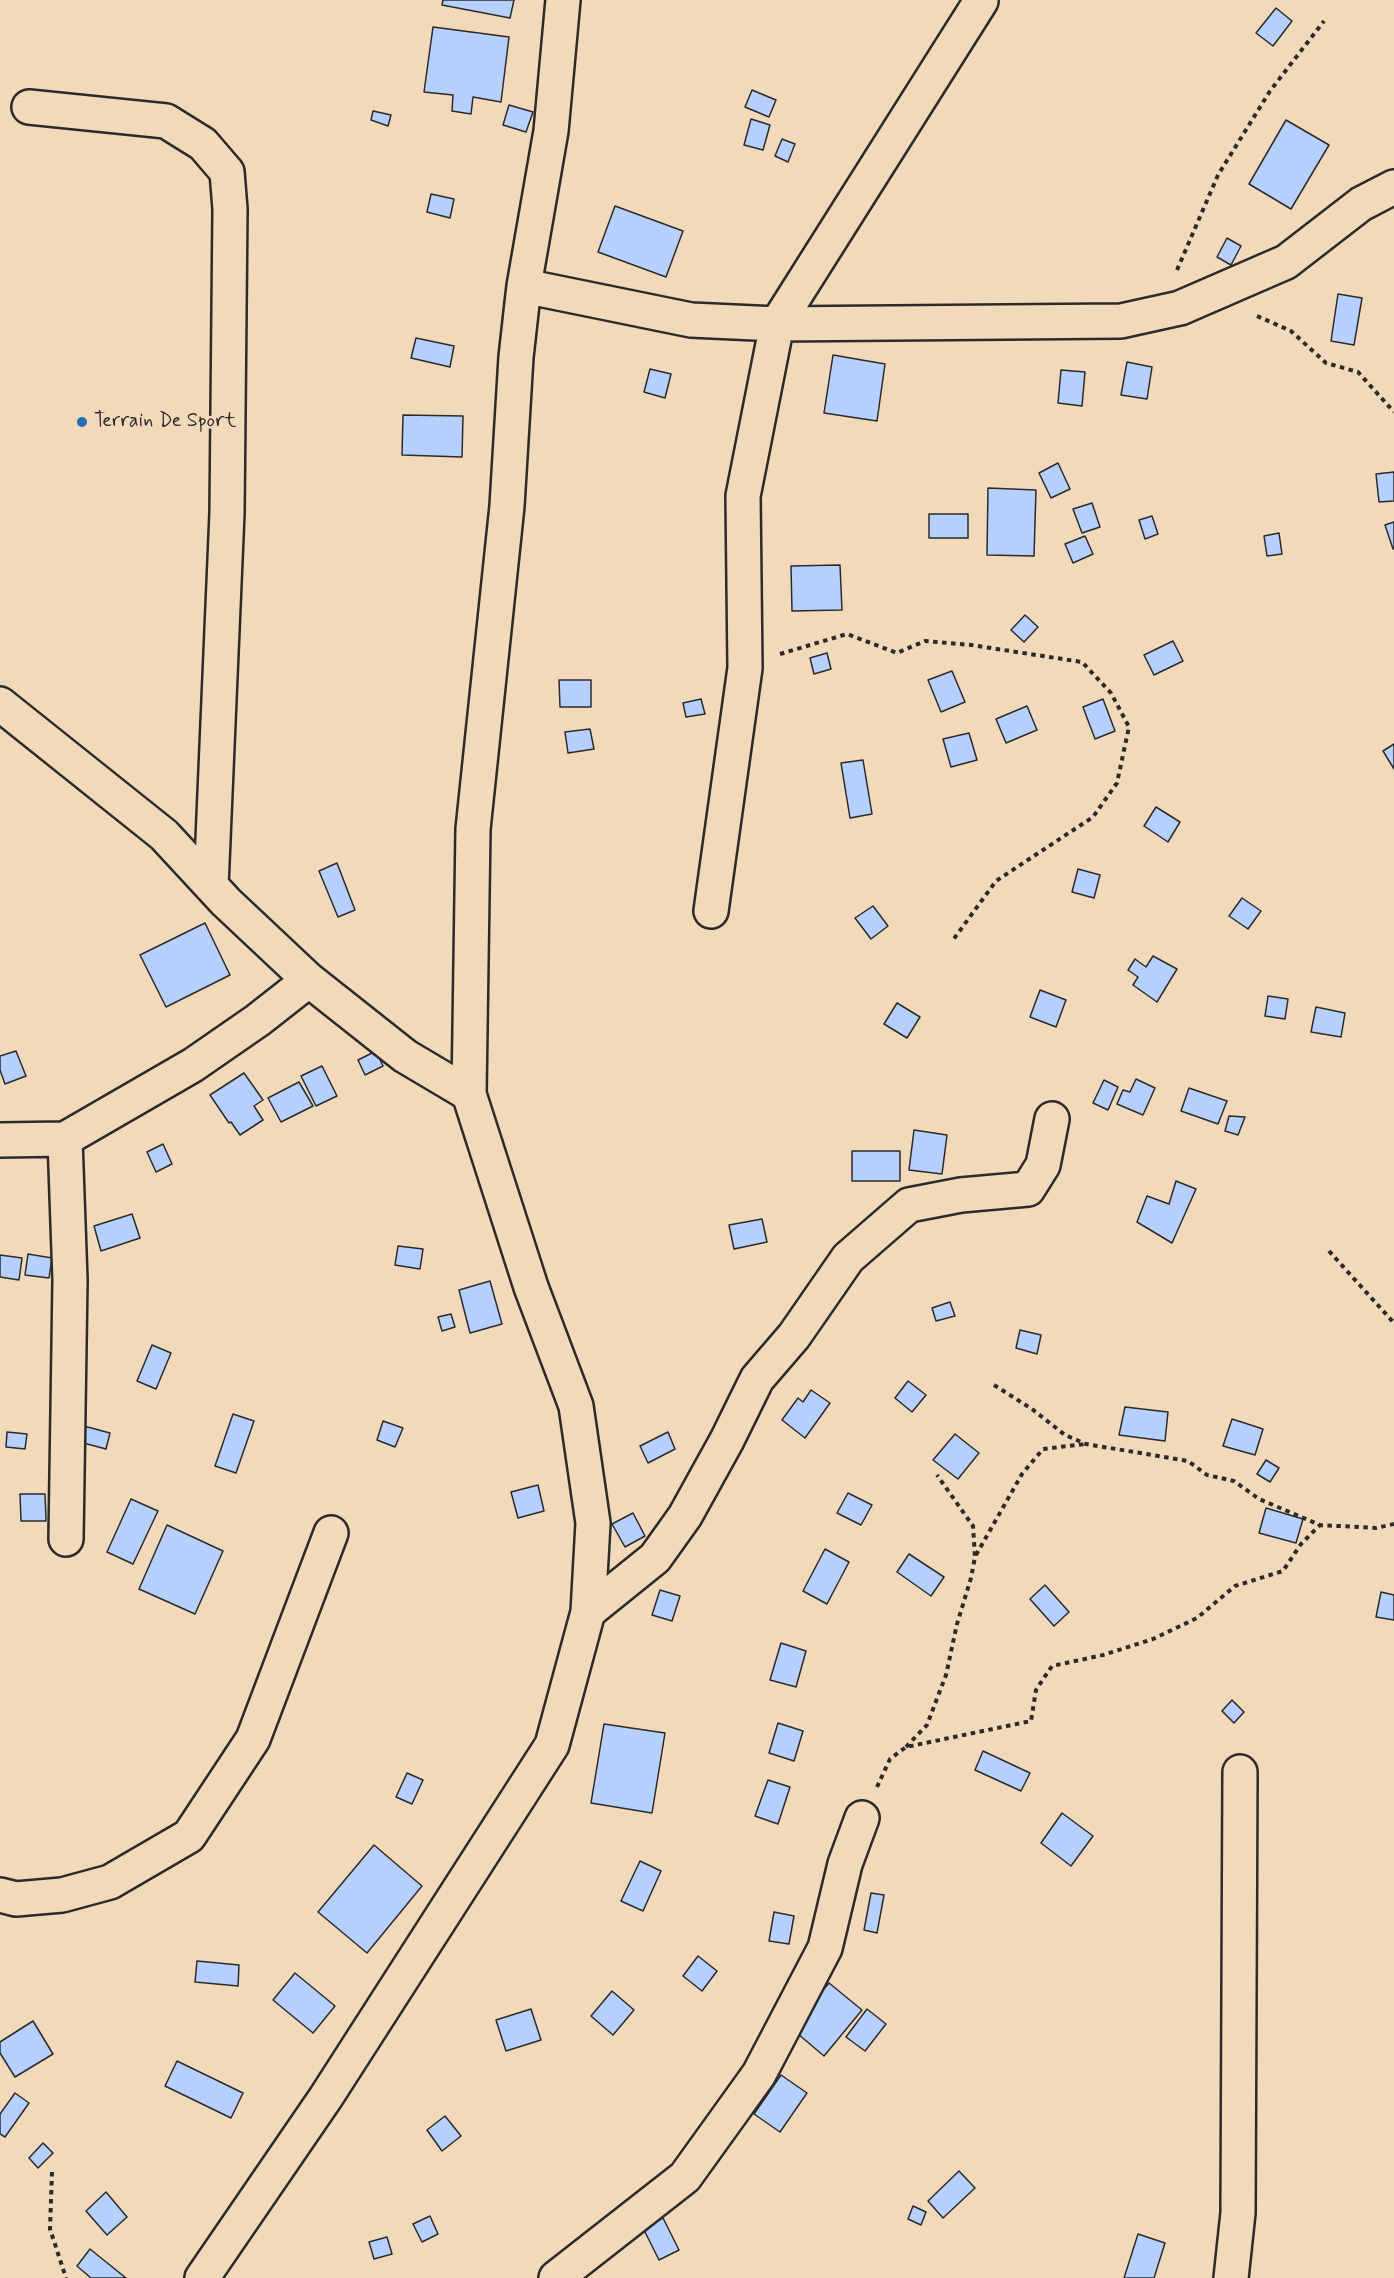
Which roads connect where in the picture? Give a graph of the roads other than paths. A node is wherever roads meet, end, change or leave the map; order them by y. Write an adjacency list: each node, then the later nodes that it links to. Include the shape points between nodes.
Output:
1 (563, 0): 5 (street, via 551,131)
2 (981, 1): 6 (street)
3 (30, 107): 8 (street, via 166,121 203,144 227,172 230,209 227,513)
4 (1394, 187): 6 (street, via 1361,204 1286,262 1180,308 1121,321)
5 (524, 286): 6 (street, via 691,320); 11 (street, via 507,506 473,829)
6 (777, 324): 9 (street, via 743,496 745,669)
7 (0, 704): 8 (street, via 164,835)
8 (211, 886): 10 (street)
9 (711, 911)
10 (309, 980): 11 (street, via 405,1056); 13 (street, via 193,1065)
11 (469, 1094): 17 (street, via 531,1287 576,1406 593,1523)
12 (1052, 1119): 17 (street, via 1043,1165 1028,1189 909,1205 848,1258 794,1336 757,1379 685,1516 655,1558)
13 (65, 1139): 14 (street); 16 (street, via 70,1280)
14 (0, 1140)
15 (331, 1533): 20 (street, via 253,1739 189,1836 110,1882 62,1895 16,1899)
16 (66, 1539)
17 (588, 1612): 21 (street, via 552,1745 326,2097)
18 (1240, 1772): 23 (street, via 1238,2213)
19 (862, 1818): 22 (street, via 845,1864 825,1948 759,2074 685,2177)
20 (0, 1895)
21 (202, 2278)
22 (556, 2278)
23 (1231, 2278)

